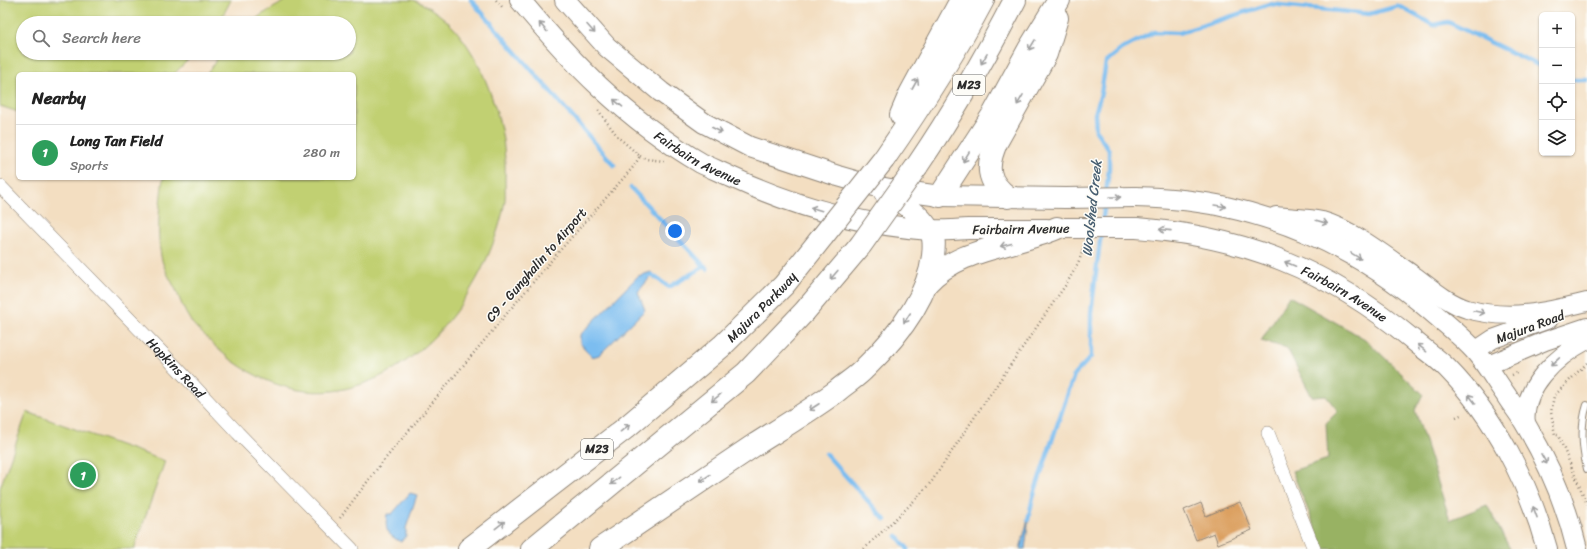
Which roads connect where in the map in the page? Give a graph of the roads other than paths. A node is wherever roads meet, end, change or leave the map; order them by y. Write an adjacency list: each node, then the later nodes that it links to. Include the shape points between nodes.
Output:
1 (565, 0): 8 (main road, one-way to 8, via 607,47 661,92 704,123 750,147)
2 (961, 0): 7 (highway, one-way to 2, via 910,94)
3 (983, 0): 7 (highway, Majura Parkway / M23, via 935,82)
4 (1015, 0): 28 (highway, M23, one-way to 28, bridge, via 990,49 944,127 860,246 805,311 746,373)
5 (1061, 0): 10 (highway, one-way to 10, via 1029,49 994,113); 11 (highway, one-way to 11, via 1046,54 991,155 989,165 992,179 999,190)
6 (514, 6): 13 (main road, Fairbairn Avenue, one-way to 6, via 895,226 844,217 774,195 703,164 638,119)
7 (884, 159): 27 (highway, Majura Parkway / M23, one-way to 7, bridge, via 623,430 722,346 784,285)
8 (869, 185): 10 (main road); 13 (main road, via 905,204)
9 (0, 186): 26 (street, Hopkins Road)
10 (940, 196): 11 (main road); 13 (main road)
11 (1008, 197): 12 (main road, one-way to 12, bridge, via 1135,197 1183,200 1225,206)
12 (1256, 214): 16 (main road, one-way to 16, via 1313,220 1333,226 1375,248 1452,302 1475,311 1528,315); 20 (main road, one-way to 20, via 1327,240 1405,288)
13 (926, 224): 14 (main road, Fairbairn Avenue); 15 (highway, via 934,239 932,265)
14 (1060, 228): 15 (highway, one-way to 15, via 955,262 940,270); 21 (main road, Fairbairn Avenue, one-way to 14, bridge, via 1370,306 1313,273 1274,257 1235,244 1168,230)
15 (926, 284): 29 (highway, one-way to 29, via 895,336 854,378)
16 (1587, 302)
17 (1587, 306): 20 (main road, Majura Road, via 1494,339)
18 (1587, 327): 20 (main road, Majura Road)
19 (1587, 340): 23 (main road, one-way to 23, via 1556,361 1536,384 1526,408)
20 (1481, 359): 21 (main road); 23 (main road)
21 (1452, 374): 31 (main road, Fairbairn Avenue, one-way to 21, via 1518,471 1496,432)
22 (1587, 405): 25 (lane, via 1582,435)
23 (1526, 425): 32 (main road, one-way to 32, via 1559,491)
24 (1268, 433): 30 (street)
25 (1587, 469)
26 (352, 549)
27 (469, 549)
28 (532, 549)
29 (600, 549)
30 (1314, 549)
31 (1547, 549)
32 (1576, 549)

